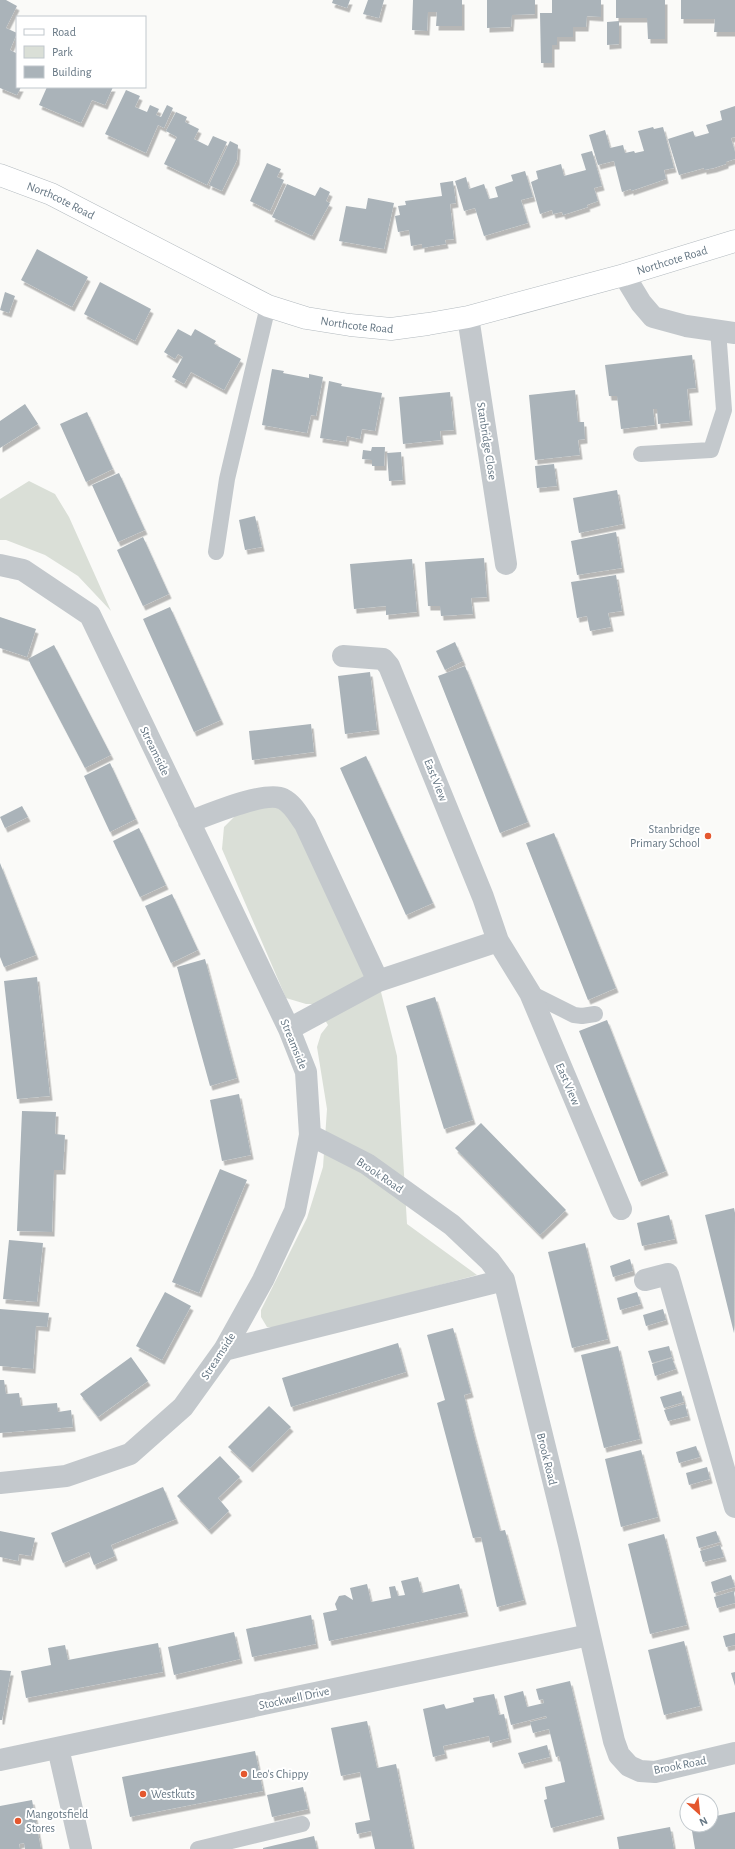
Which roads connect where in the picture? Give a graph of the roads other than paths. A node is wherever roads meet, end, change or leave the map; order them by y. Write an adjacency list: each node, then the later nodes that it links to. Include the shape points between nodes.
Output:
1 (0, 174): 4 (street, Northcote Road, via 51,194)
2 (735, 241): 3 (street, Northcote Road)
3 (624, 275): 5 (street, Northcote Road); 6 (street, via 653,317 686,326)
4 (268, 306): 5 (street, Northcote Road, via 306,318 350,326 391,329); 8 (lane, via 227,480)
5 (468, 317): 9 (street, Stanbridge Close)
6 (726, 331): 7 (lane, via 724,410 711,450)
7 (641, 454)
8 (216, 552)
9 (506, 564)
10 (0, 565): 12 (street, Streamside, via 23,570 90,615)
11 (343, 656): 13 (street, East View, via 383,659 389,666 483,897)
12 (189, 822): 14 (street, via 266,797 283,798 305,824); 17 (street, Streamside)
13 (498, 941): 14 (street); 15 (street, East View)
14 (378, 981): 17 (street)
15 (530, 993): 16 (lane, via 574,1015); 19 (street, East View)
16 (595, 1014)
17 (289, 1030): 18 (street, Streamside, via 306,1072)
18 (310, 1135): 20 (street, Brook Road, via 367,1164 452,1225 490,1261); 22 (street, Streamside, via 295,1210 263,1280)
19 (620, 1210)
20 (504, 1280): 22 (street); 25 (street, Brook Road, via 569,1546)
21 (645, 1280): 24 (street, via 668,1274)
22 (224, 1350): 23 (street, Streamside, via 183,1407 130,1454 66,1476)
23 (0, 1483)
24 (735, 1507)
25 (588, 1635): 26 (street, Stockwell Drive); 27 (street, Brook Road, via 614,1741 619,1755 629,1766 640,1771 654,1772)
26 (58, 1748): 28 (street, Stockwell Drive); 30 (street)
27 (735, 1753)
28 (0, 1760)
29 (302, 1824): 31 (lane)
30 (82, 1849)
31 (198, 1849)

